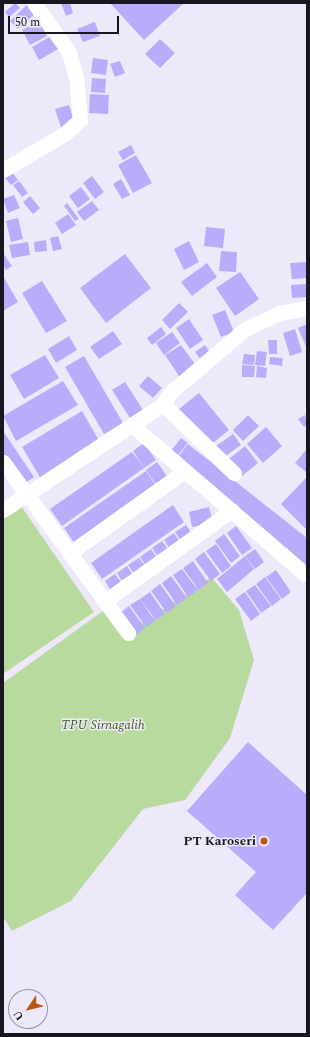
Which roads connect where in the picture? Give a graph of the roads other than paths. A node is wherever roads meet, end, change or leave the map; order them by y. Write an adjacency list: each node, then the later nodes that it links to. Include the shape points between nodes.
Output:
1 (34, 3): 2 (street, via 69,52 77,82 80,120 64,134)
2 (3, 170)
3 (307, 308): 4 (street, via 279,313 245,329 171,392)
4 (163, 404): 5 (street); 8 (street)
5 (133, 426): 7 (street); 9 (street)
6 (3, 462): 9 (street)
7 (185, 471): 11 (street); 12 (street)
8 (234, 473)
9 (26, 494): 10 (street); 12 (street)
10 (3, 510)
11 (232, 510): 13 (street); 14 (street)
12 (71, 552): 14 (street)
13 (305, 574)
14 (105, 601): 15 (street)
15 (128, 633)

